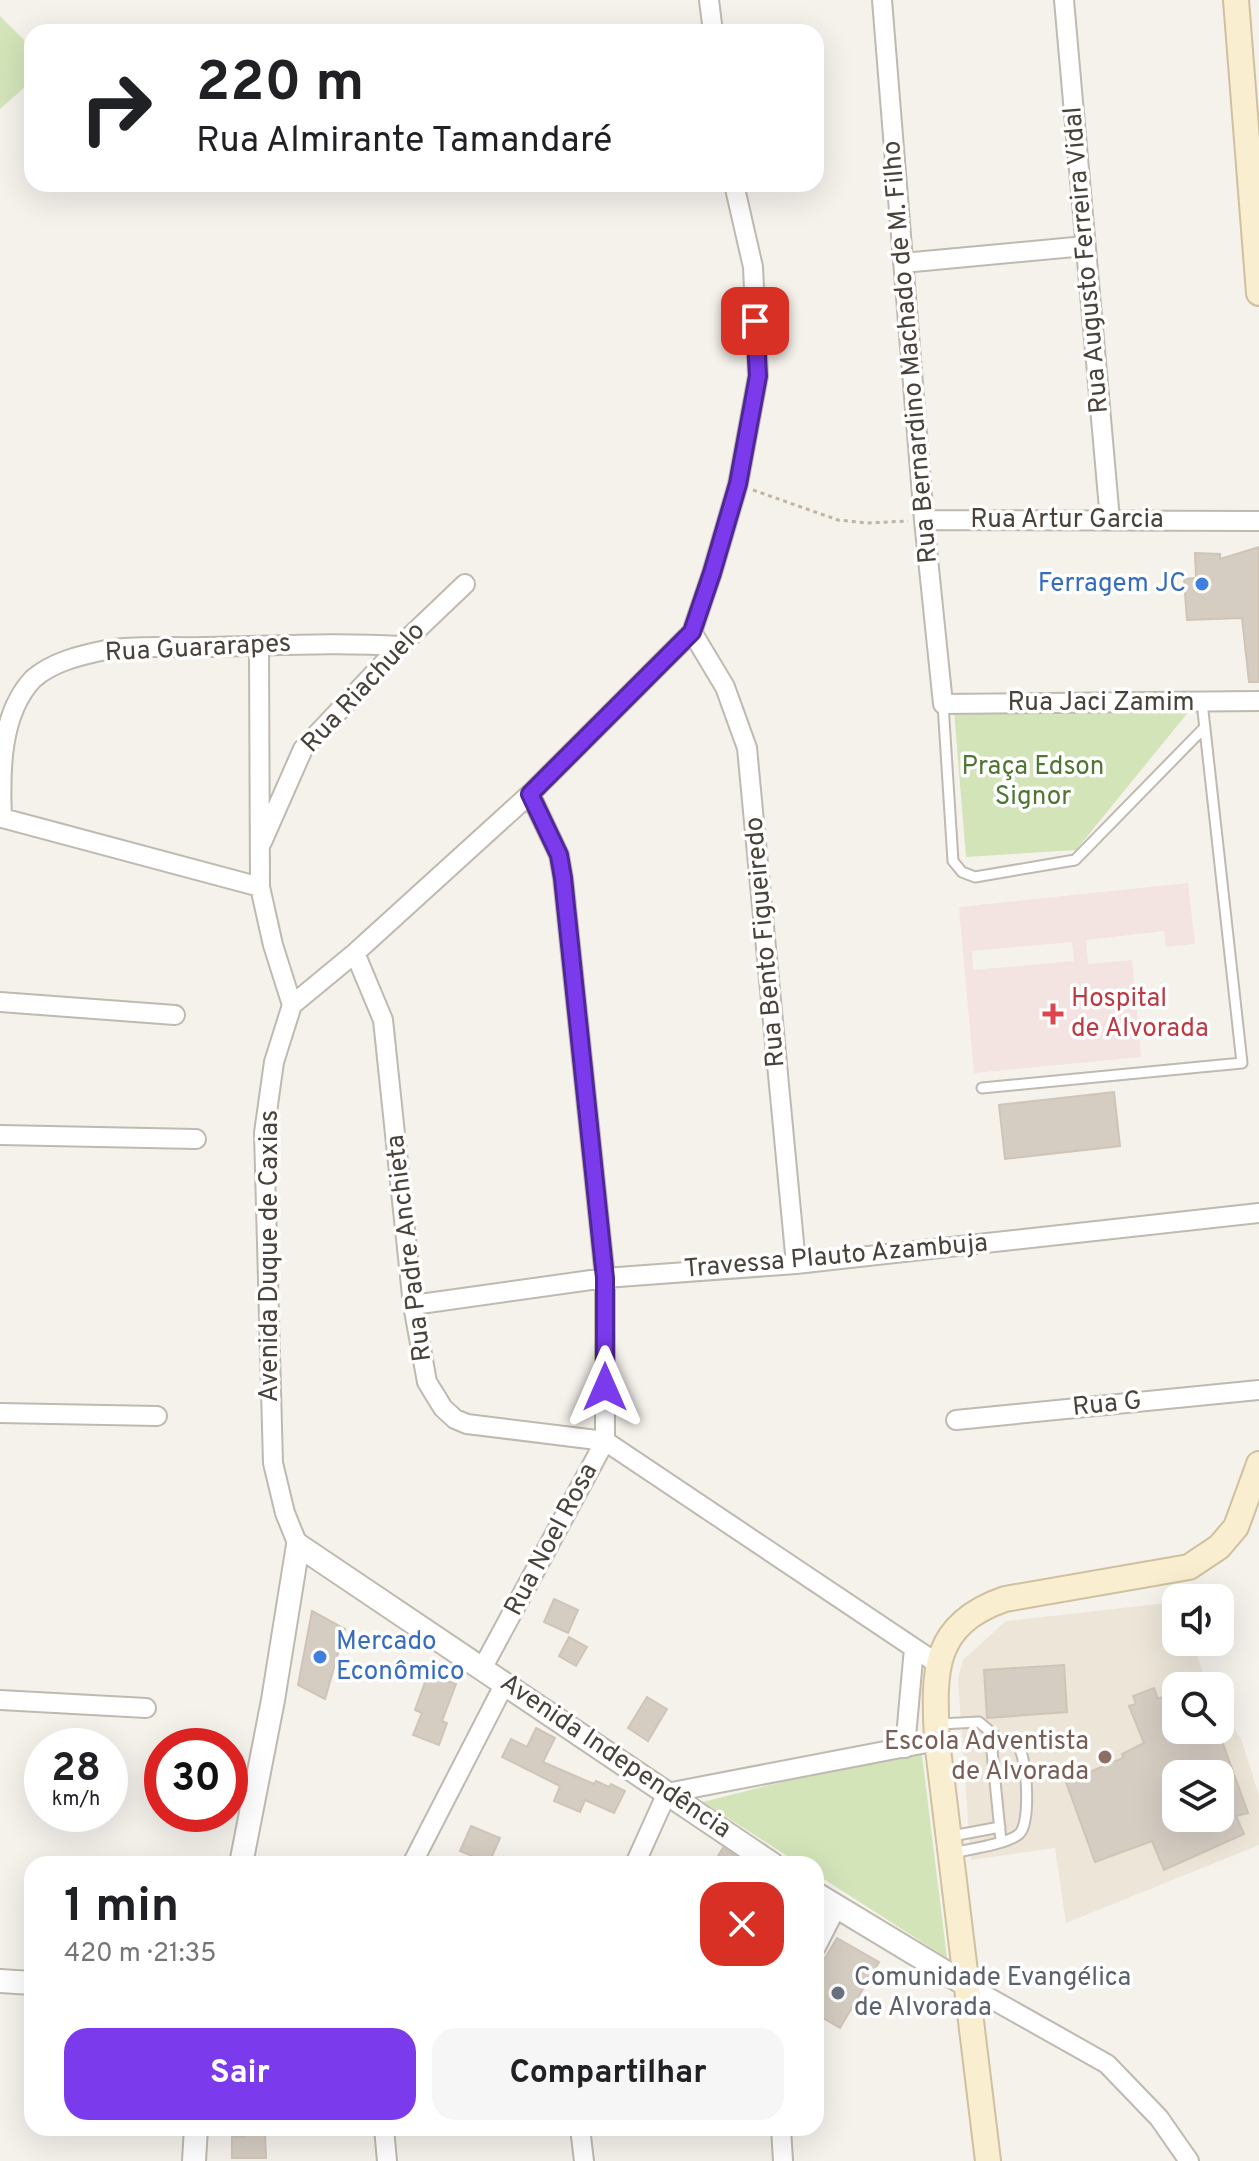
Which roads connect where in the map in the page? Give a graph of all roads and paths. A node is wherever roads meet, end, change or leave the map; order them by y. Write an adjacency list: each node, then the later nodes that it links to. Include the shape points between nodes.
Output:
1 (709, 0): 5 (street)
2 (882, 0): 9 (street, Rua Bernardino Machado de M. Filho)
3 (1064, 0): 8 (street, Rua Augusto Ferreira Vidal)
4 (1236, 0): 6 (main road)
5 (712, 24)
6 (1249, 47): 10 (main road)
7 (736, 192): 11 (street, via 753,267 758,376)
8 (1085, 246): 9 (street); 13 (street, Rua Augusto Ferreira Vidal)
9 (903, 263): 12 (street, Rua Bernardino Machado de M. Filho)
10 (1259, 293)
11 (738, 484): 12 (path, via 838,520); 16 (street)
12 (924, 520): 13 (street, Rua Artur Garcia); 21 (street, Rua Bernardino Machado de M. Filho)
13 (1110, 520): 14 (street, Rua Artur Garcia)
14 (1259, 521)
15 (465, 584): 18 (street, Rua Riachuelo)
16 (692, 632): 23 (street); 35 (street, Rua Bento Figueiredo, via 725,687 747,748)
17 (259, 646): 18 (street, Rua Guararapes); 24 (street, Rua Guararapes, via 108,650 44,671 13,705 4,735); 25 (street)
18 (400, 646): 25 (street, Rua Riachuelo, via 303,749)
19 (1259, 701): 20 (street, Rua Jaci Zamim)
20 (1202, 702): 21 (street, Rua Jaci Zamim); 22 (lane)
21 (943, 704): 22 (lane, via 953,861 975,877 1075,860)
22 (1205, 727): 31 (lane, via 1242,1063)
23 (530, 794): 27 (street); 36 (street, Rua Noel Rosa, via 559,855 563,878)
24 (1, 820): 26 (street, Rua Guararapes)
25 (259, 847): 26 (street)
26 (260, 887): 29 (street)
27 (355, 953): 29 (street); 37 (street, Rua Padre Anchieta, via 383,1020)
28 (0, 1002): 30 (street)
29 (292, 1005): 44 (street, Avenida Duque de Caxias, via 274,1062 264,1133 273,1463)
30 (175, 1015)
31 (982, 1088)
32 (0, 1135): 33 (street)
33 (196, 1139)
34 (1259, 1213): 35 (street, Travessa Plauto Azambuja)
35 (796, 1264): 36 (street, Travessa Plauto Azambuja)
36 (605, 1278): 37 (street, Travessa Plauto Azambuja); 42 (street, Rua Noel Rosa)
37 (413, 1305): 42 (street, Rua Padre Anchieta, via 427,1382 455,1419)
38 (1259, 1390): 41 (street, Rua G)
39 (0, 1413): 40 (street)
40 (157, 1416)
41 (956, 1420)
42 (605, 1441): 45 (street, Rua Padre Anchieta); 47 (street, Rua Noel Rosa)
43 (1259, 1464): 46 (main road, via 1236,1527 1219,1547 1189,1567 1005,1599 980,1608 947,1641)
44 (298, 1545): 47 (street, Avenida Independência); 58 (street)
45 (914, 1648): 46 (street, Rua Padre Anchieta); 53 (street)
46 (938, 1664): 51 (main road)
47 (483, 1667): 48 (street, Avenida Independência)
48 (505, 1683): 54 (street, Avenida Independência); 59 (street)
49 (0, 1700): 50 (street)
50 (146, 1708)
51 (937, 1733): 52 (lane, via 979,1722); 53 (street); 57 (main road)
52 (1000, 1740): 55 (lane, via 992,1751); 56 (lane, via 1016,1743 1022,1752 1027,1812 1018,1836)
53 (905, 1748): 54 (street)
54 (667, 1793): 60 (street); 61 (street, Avenida Independência)
55 (1000, 1827): 56 (lane); 57 (lane)
56 (1001, 1841): 57 (lane)
57 (949, 1845): 67 (main road)
58 (243, 1856)
59 (416, 1856)
60 (639, 1856)
61 (760, 1856)
62 (824, 1900): 63 (street)
63 (836, 1908): 64 (street); 67 (street)
64 (824, 1931)
65 (0, 1981): 66 (street)
66 (24, 1982)
67 (965, 1984): 76 (main road); 77 (street, via 1107,2064 1159,2118)
68 (196, 2136): 72 (street)
69 (385, 2136): 73 (street)
70 (581, 2136): 74 (street)
71 (781, 2136): 75 (street)
72 (194, 2161)
73 (387, 2161)
74 (584, 2161)
75 (783, 2161)
76 (988, 2161)
77 (1189, 2161)

